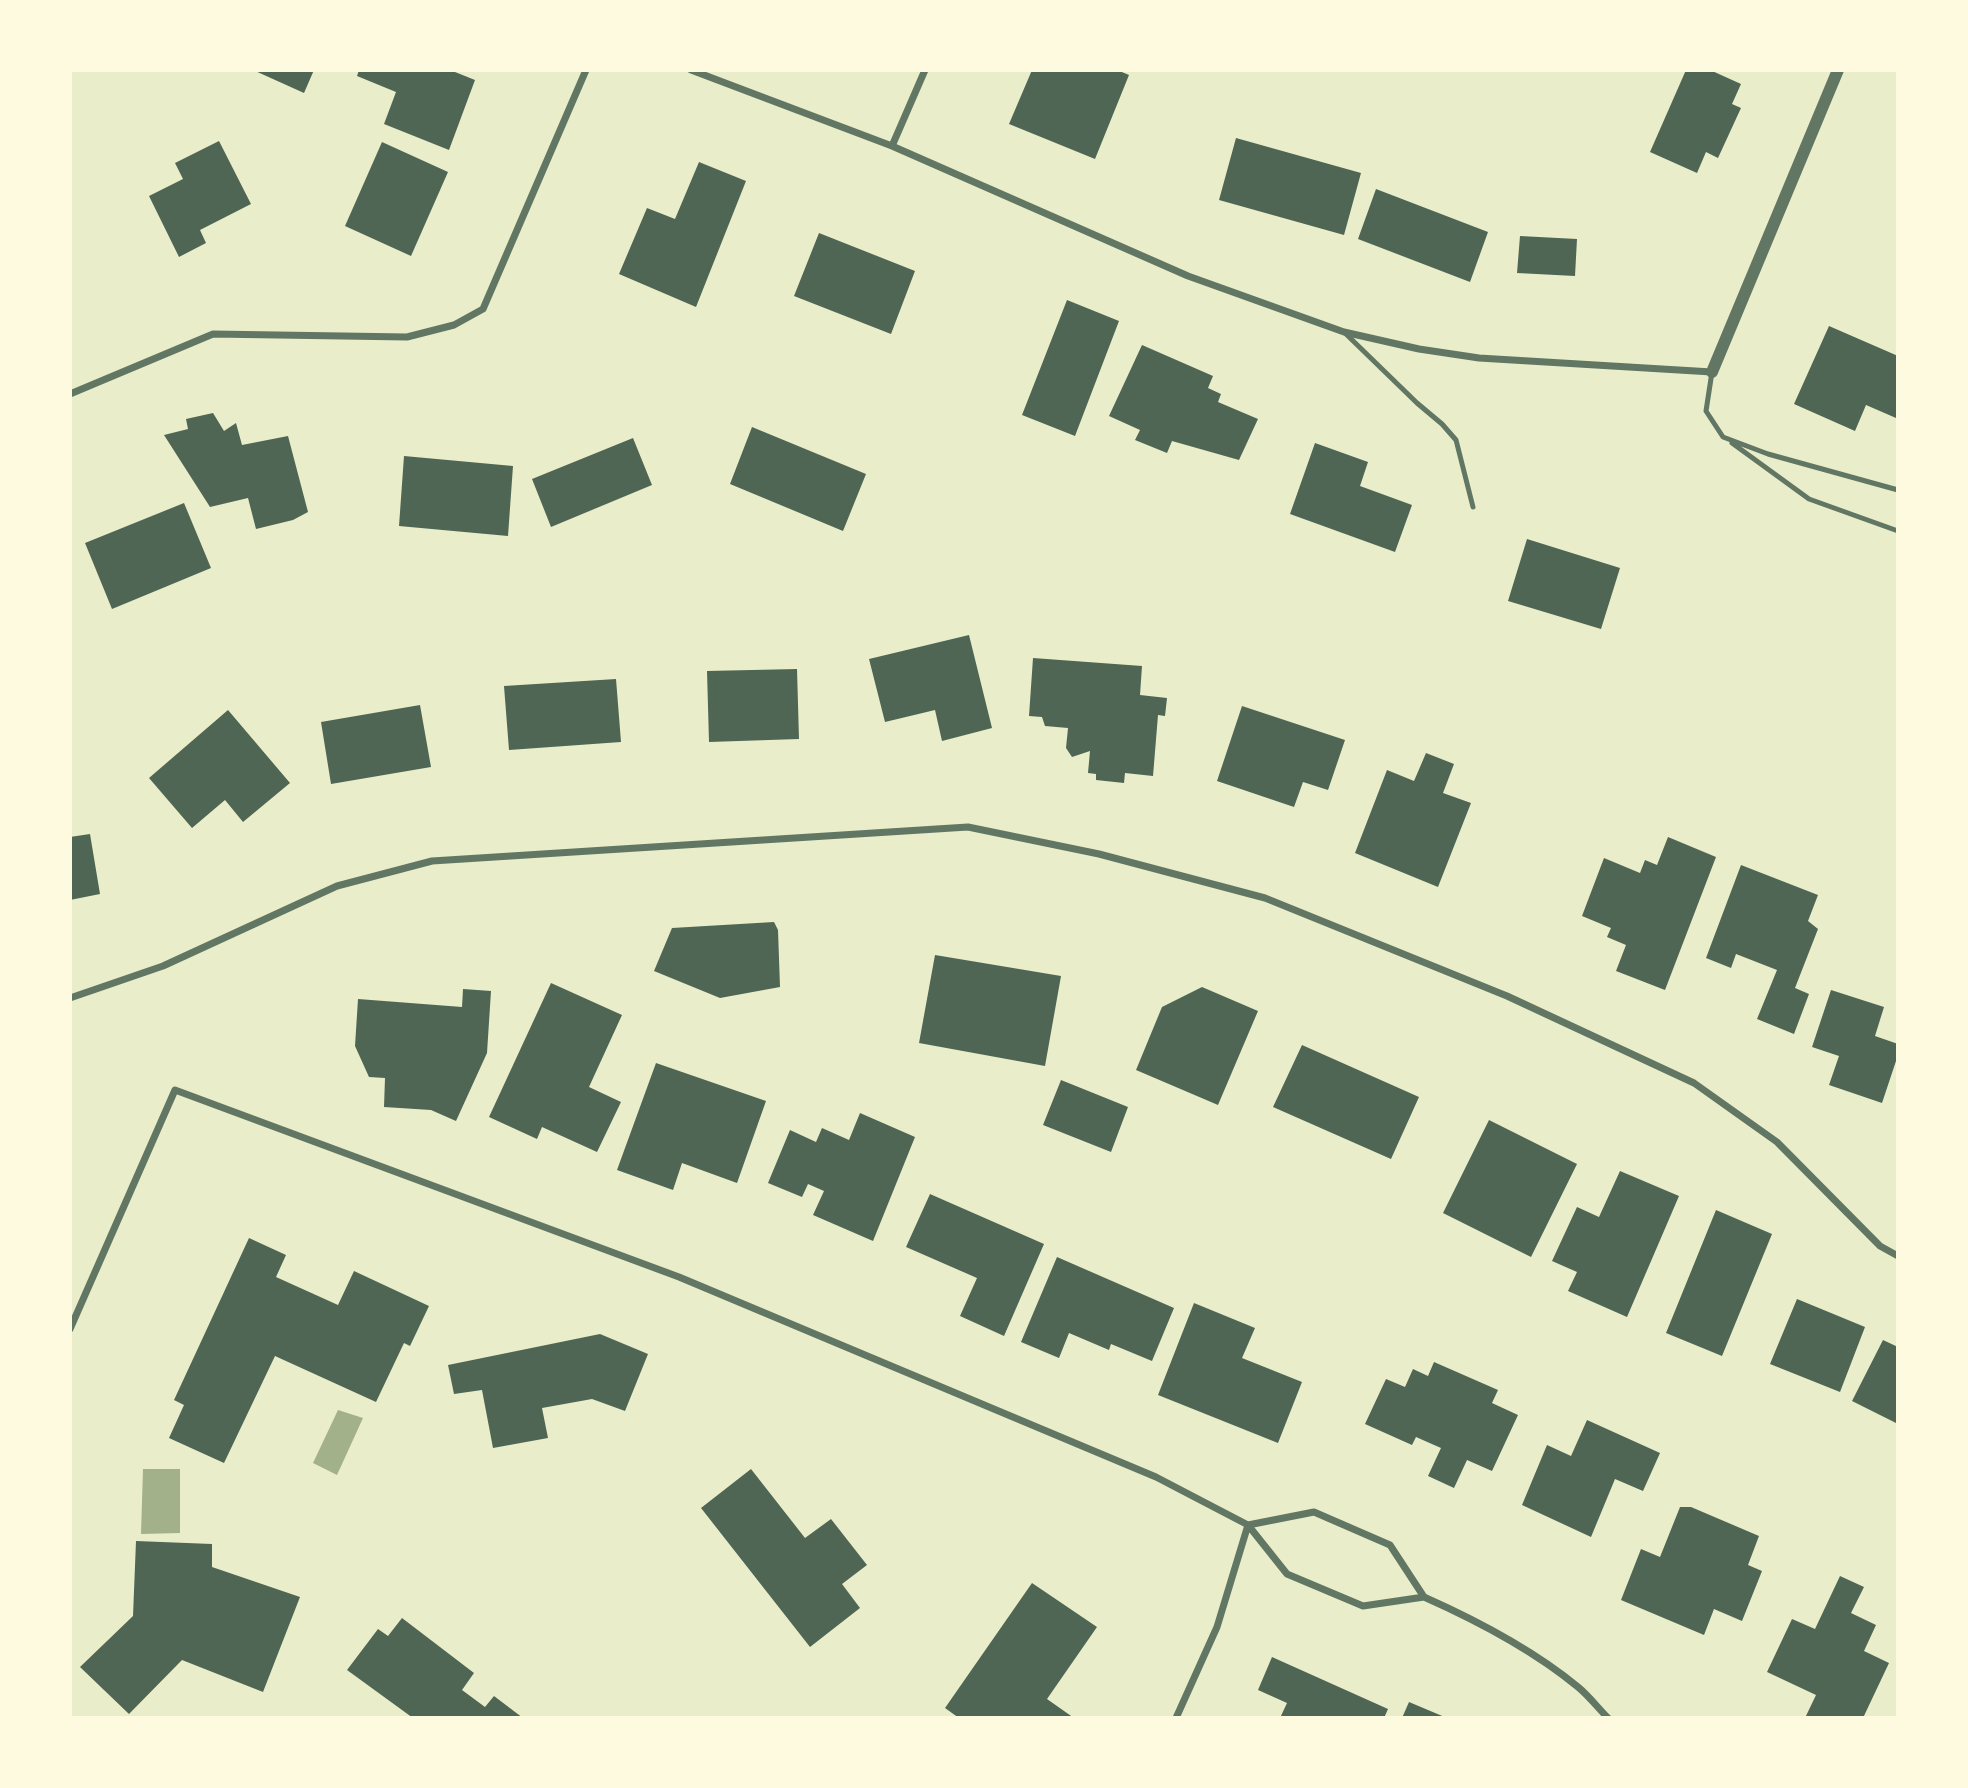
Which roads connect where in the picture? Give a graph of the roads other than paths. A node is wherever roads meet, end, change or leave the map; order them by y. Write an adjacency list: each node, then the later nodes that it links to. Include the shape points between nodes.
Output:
1 (586, 70): 8 (street, via 483,309 454,325 407,337 213,334)
2 (691, 70): 5 (street)
3 (925, 70): 5 (street)
4 (1838, 70): 7 (street)
5 (892, 146): 6 (street, via 1188,276)
6 (1344, 332): 7 (street, via 1479,358); 11 (lane, via 1456,440)
7 (1712, 372): 9 (lane, via 1706,411)
8 (70, 394)
9 (1723, 437): 10 (lane); 12 (lane, via 1809,499)
10 (1898, 490)
11 (1473, 507)
12 (1898, 531)
13 (70, 998): 14 (street, via 163,966 337,886 432,861 968,827 1100,854 1265,898 1507,996 1694,1083 1776,1142 1880,1246)
14 (1898, 1256)
15 (70, 1329): 16 (street, via 175,1090 679,1277 1156,1477)
16 (1248, 1525): 17 (street, via 1287,1574 1363,1606); 17 (street, via 1314,1512 1390,1545); 18 (street, via 1217,1627)
17 (1424, 1597): 19 (street, via 1544,1661 1580,1688)
18 (1176, 1718)
19 (1608, 1718)

